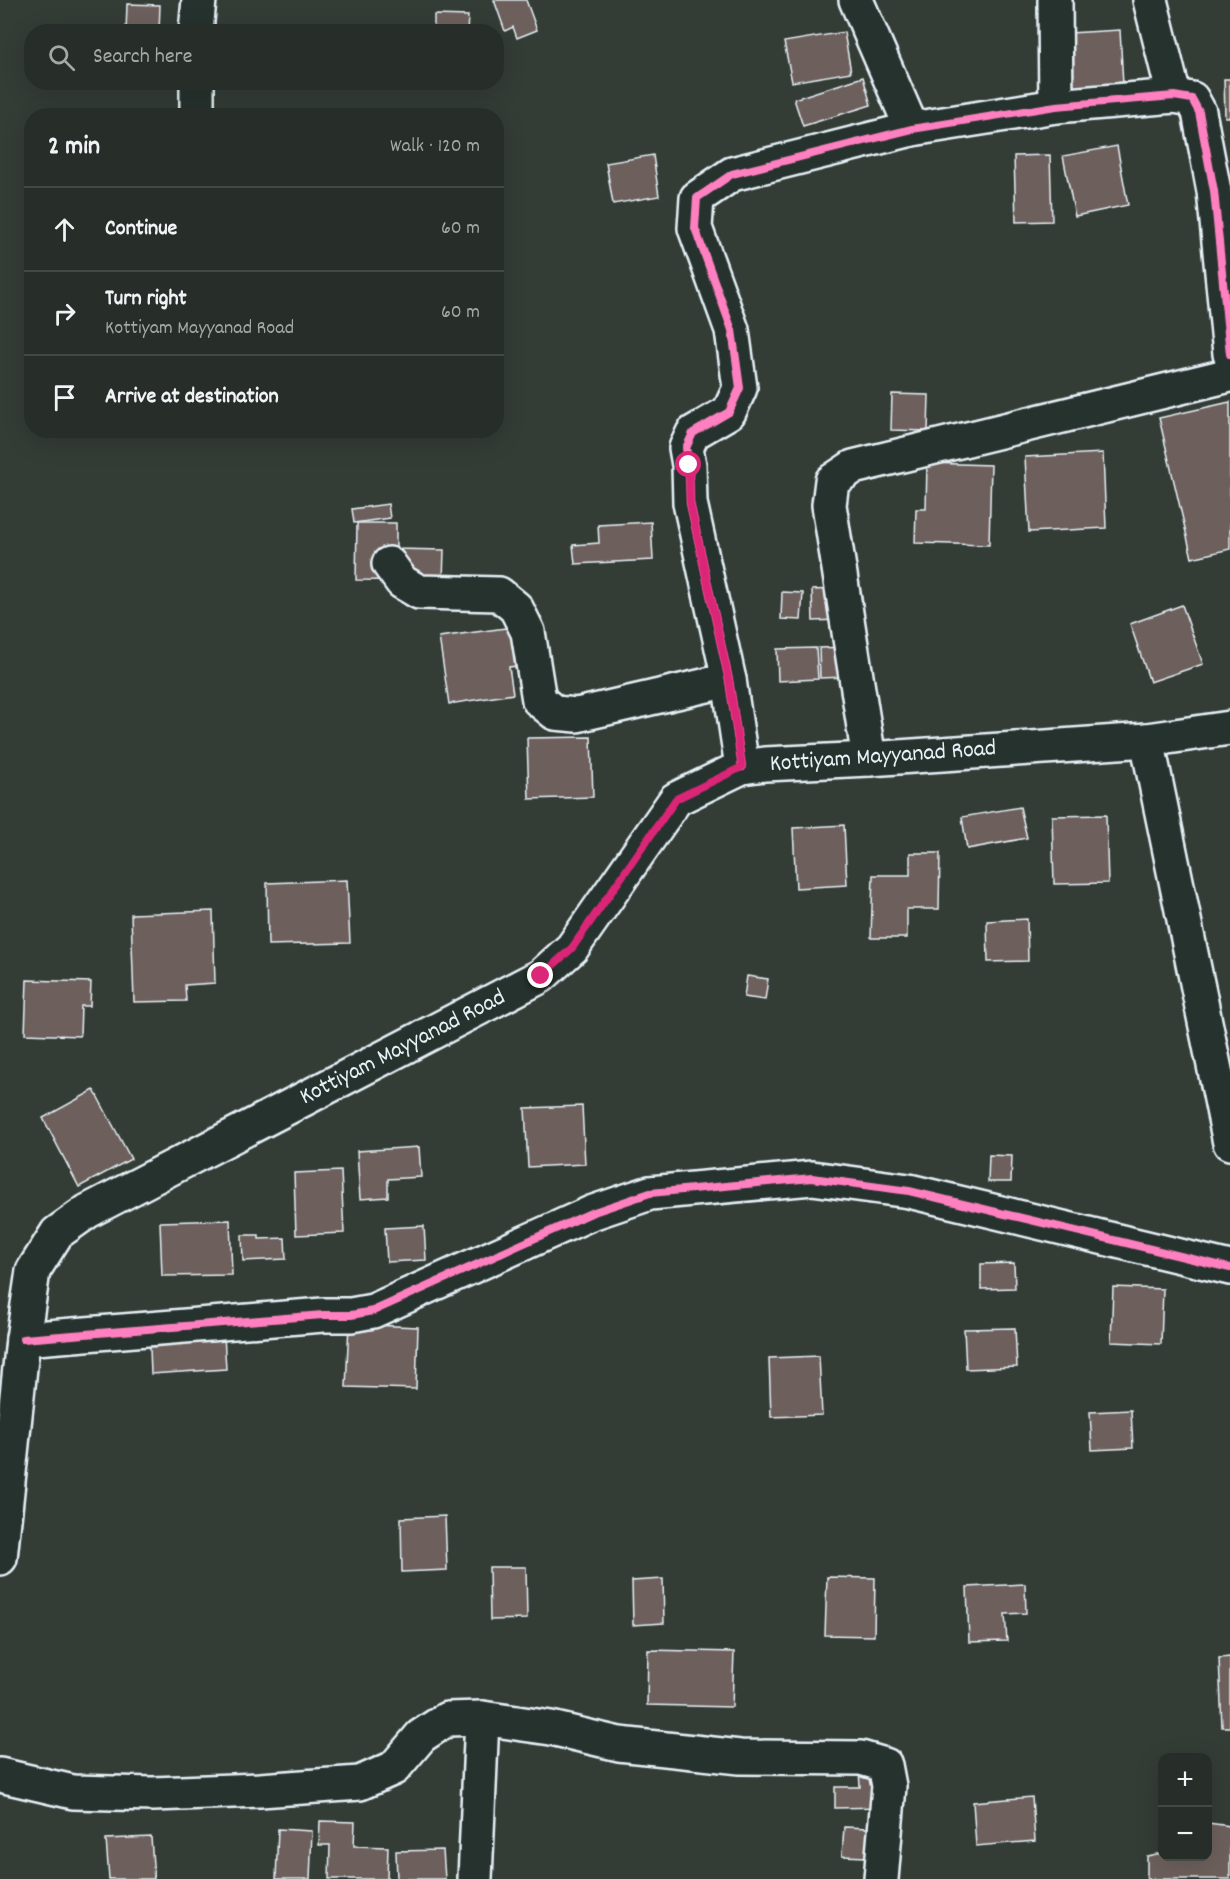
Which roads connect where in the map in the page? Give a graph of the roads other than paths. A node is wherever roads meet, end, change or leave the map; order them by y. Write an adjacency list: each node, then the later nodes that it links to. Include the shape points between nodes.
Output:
1 (199, 0): 5 (street)
2 (856, 0): 10 (street)
3 (1055, 0): 8 (street)
4 (1150, 0): 7 (street)
5 (197, 24)
6 (196, 90): 9 (street)
7 (1174, 96): 8 (street); 11 (street, via 1192,99 1199,112 1214,191)
8 (1056, 106): 10 (street)
9 (197, 108)
10 (912, 129): 14 (street, via 732,174 697,198 695,228 732,330 740,388 729,412 693,433 686,448 690,503)
11 (1230, 354)
12 (1230, 375): 17 (street, via 853,467 832,481 829,505)
13 (389, 564): 14 (street, via 402,582 419,592 499,594 516,608 528,632 539,700 555,713 577,715)
14 (729, 680): 18 (street)
15 (1230, 728): 16 (street, Kottiyam Mayyanad Road)
16 (1147, 740): 17 (street, Kottiyam Mayyanad Road); 19 (street)
17 (869, 759): 18 (street, Kottiyam Mayyanad Road)
18 (742, 767): 21 (street, Kottiyam Mayyanad Road, via 676,799 572,948 541,976 88,1211 57,1233 33,1271)
19 (1230, 1143)
20 (1230, 1268): 21 (street, via 909,1191 812,1178 650,1193 591,1214 374,1311)
21 (23, 1339): 22 (street, Kottiyam Mayyanad Road)
22 (0, 1558)
23 (482, 1718): 24 (street, via 447,1719 421,1736 394,1768 360,1783 153,1794 73,1792); 25 (street); 26 (street, via 551,1728 619,1744 740,1756 861,1758 885,1765 889,1786)
24 (0, 1775)
25 (474, 1879)
26 (881, 1879)

